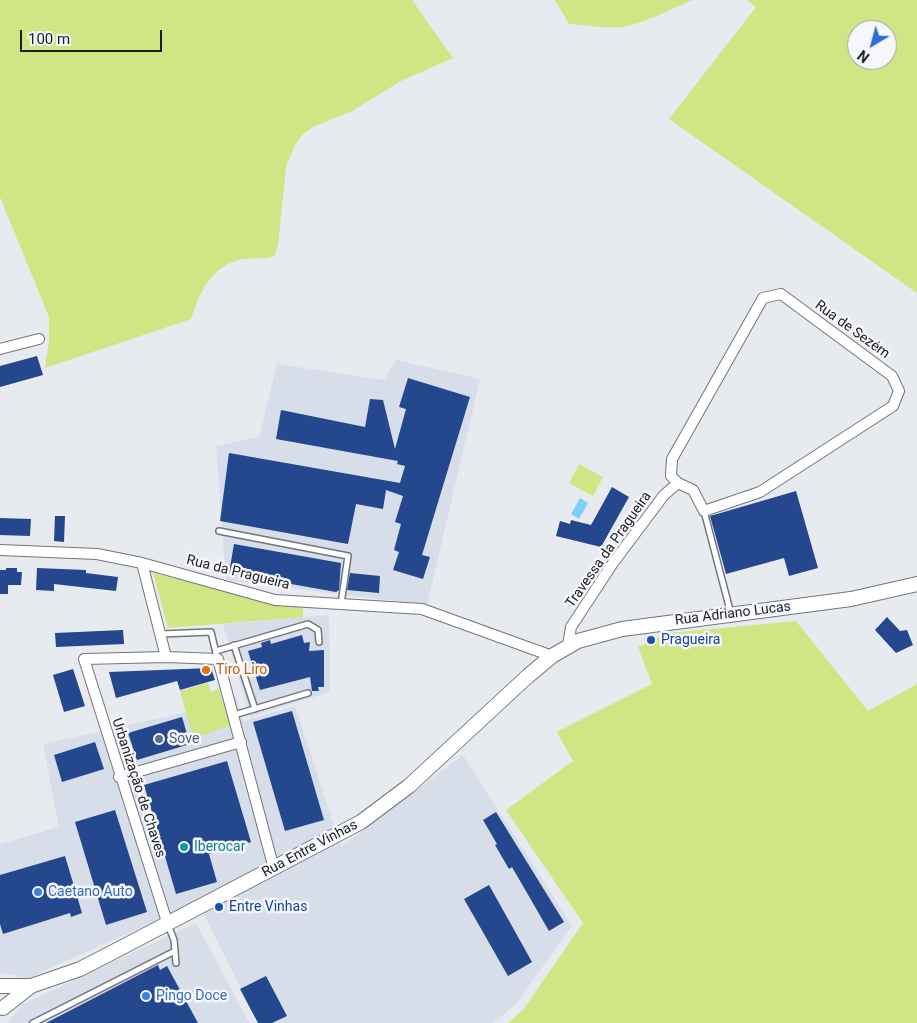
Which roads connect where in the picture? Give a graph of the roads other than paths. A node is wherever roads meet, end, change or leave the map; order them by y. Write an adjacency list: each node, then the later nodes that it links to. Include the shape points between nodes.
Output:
1 (39, 339): 2 (street)
2 (0, 349)
3 (678, 483): 4 (street, via 693,490); 4 (street, Rua de Sezém, via 671,476 672,459 763,298 781,294 892,376 899,391 893,406 760,492); 14 (street, Travessa da Pragueira, via 664,495 613,563 572,627)
4 (704, 511): 10 (lane)
5 (219, 532): 9 (lane, via 348,556)
6 (0, 550): 7 (street, Rua da Pragueira, via 97,554)
7 (142, 562): 9 (street, Rua da Pragueira, via 275,600); 11 (street)
8 (917, 584): 10 (street, Rua Adriano Lucas, via 852,599)
9 (341, 605): 16 (street, Rua da Pragueira, via 422,609)
10 (731, 614): 14 (street, Rua Adriano Lucas, via 598,634)
11 (161, 634): 15 (lane, via 211,632); 17 (street)
12 (318, 642): 13 (lane, via 318,630 308,624)
13 (234, 645): 15 (lane); 19 (lane)
14 (568, 646): 16 (street, Rua Adriano Lucas)
15 (217, 655): 17 (street); 20 (street)
16 (552, 656): 23 (street, Rua Entre Vinhas, via 389,802 361,822)
17 (166, 657): 22 (street, Urbanização de Chaves, via 84,659)
18 (308, 693): 19 (lane)
19 (255, 709): 20 (lane)
20 (234, 715): 21 (street)
21 (240, 742): 22 (street); 23 (street)
22 (120, 777): 24 (street, Urbanização de Chaves)
23 (274, 869): 24 (street, Rua Entre Vinhas)
24 (168, 925): 25 (lane); 28 (street, Rua Entre Vinhas, via 80,968)
25 (175, 951): 26 (lane); 30 (lane)
26 (176, 963)
27 (0, 986): 28 (street, Rua Entre Vinhas); 29 (street, via 4,993)
28 (31, 986): 29 (street, Rua Entre Vinhas)
29 (1, 1010)
30 (33, 1023)

